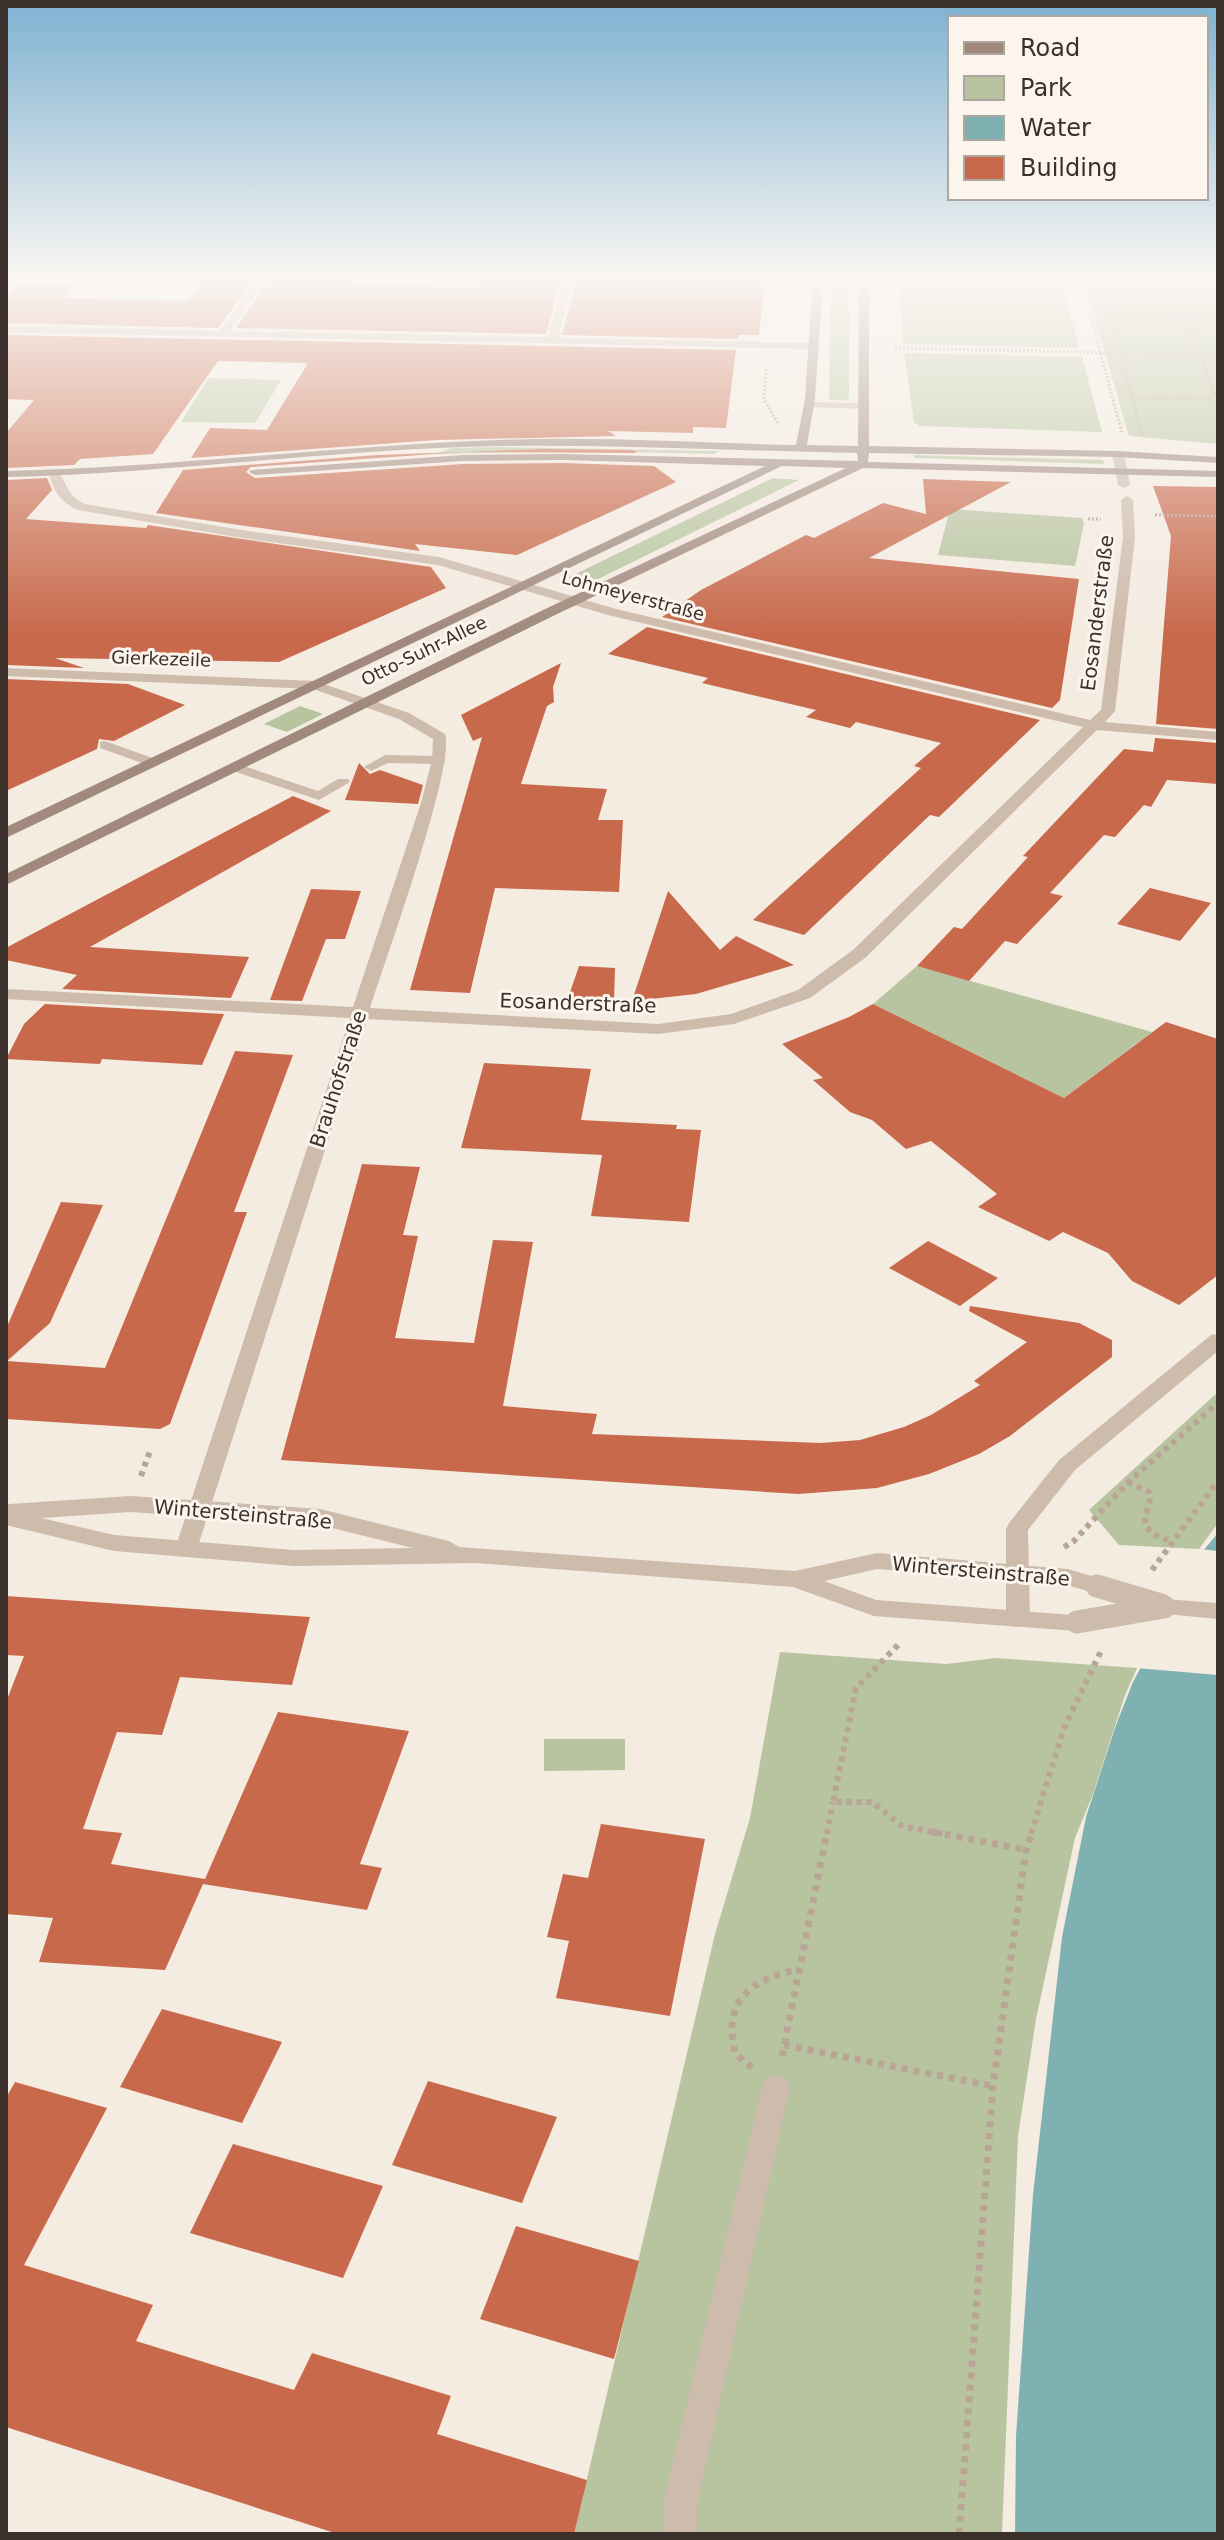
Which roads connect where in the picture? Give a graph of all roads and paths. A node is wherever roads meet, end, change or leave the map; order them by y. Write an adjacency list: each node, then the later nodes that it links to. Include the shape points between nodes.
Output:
1 (1132, 397): 11 (path)
2 (764, 398): 10 (path, via 778,422)
3 (810, 398): 8 (main road)
4 (865, 398): 9 (main road)
5 (1112, 398): 12 (path)
6 (1153, 398): 7 (path)
7 (1217, 400)
8 (809, 404): 9 (street); 13 (main road)
9 (865, 406): 14 (main road)
10 (774, 430)
11 (1142, 435)
12 (1124, 441)
13 (801, 448): 14 (main road); 17 (main road, Otto-Suhr-Allee); 22 (main road, via 491,443 330,452)
14 (864, 449): 15 (main road); 18 (main road)
15 (1118, 454): 16 (main road); 19 (street)
16 (1218, 460)
17 (782, 462): 18 (main road); 22 (main road, via 478,458); 28 (main road, Otto-Suhr-Allee)
18 (862, 464): 19 (main road); 29 (main road, Otto-Suhr-Allee)
19 (1121, 470): 21 (main road); 24 (street)
20 (6, 474): 22 (main road)
21 (1218, 474)
22 (56, 479): 23 (main road); 28 (street, Lohmeyerstraße, via 68,500 82,507 439,561)
23 (6, 485)
24 (1124, 485)
25 (1127, 500): 33 (street, Eosanderstraße, via 1129,537 1108,711)
26 (1165, 514): 27 (path)
27 (1218, 516)
28 (524, 584): 29 (street, Lohmeyerstraße); 31 (main road, Otto-Suhr-Allee)
29 (575, 600): 32 (main road, Otto-Suhr-Allee); 33 (street, Lohmeyerstraße)
30 (6, 672): 31 (street, Gierkezeile)
31 (315, 685): 32 (street); 37 (main road, Otto-Suhr-Allee)
32 (367, 702): 36 (street, via 435,732 440,737); 38 (main road, Otto-Suhr-Allee)
33 (1092, 725): 34 (street, Lohmeyerstraße); 44 (street, Eosanderstraße, via 859,954 804,994 734,1019 658,1029)
34 (1218, 736)
35 (105, 745): 37 (street)
36 (439, 760): 39 (street, via 385,759); 44 (street, Brauhofstraße)
37 (153, 763): 41 (main road, Otto-Suhr-Allee)
38 (235, 767): 40 (street, via 319,796); 42 (main road, Otto-Suhr-Allee)
39 (371, 767)
40 (343, 782)
41 (6, 833)
42 (6, 880)
43 (6, 994): 44 (street, Eosanderstraße)
44 (360, 1015): 49 (street, Brauhofstraße)
45 (1218, 1340): 55 (street, via 1067,1465 1017,1529)
46 (1218, 1403): 48 (path)
47 (1218, 1481): 52 (path)
48 (1128, 1482): 51 (path); 52 (path, via 1149,1492 1143,1513 1147,1528)
49 (198, 1509): 50 (street, Wintersteinstraße, via 130,1504); 53 (street, Brauhofstraße); 54 (street, Wintersteinstraße, via 320,1517)
50 (6, 1514): 53 (street, Wintersteinstraße, via 114,1543)
51 (1073, 1542)
52 (1172, 1542): 56 (path)
53 (186, 1549): 54 (street, Wintersteinstraße, via 308,1559)
54 (476, 1555): 57 (street, Wintersteinstraße)
55 (1017, 1573): 57 (street, Wintersteinstraße, via 877,1561); 58 (street, Wintersteinstraße, bridge, via 1068,1577); 60 (street)
56 (1146, 1578)
57 (795, 1579): 60 (street, Wintersteinstraße, via 874,1608)
58 (1164, 1607): 59 (street, Wintersteinstraße); 60 (street, Wintersteinstraße, bridge, via 1077,1622)
59 (1218, 1611)
60 (1018, 1619)
61 (1105, 1643): 64 (path, via 1064,1728)
62 (898, 1645): 63 (path, via 856,1688)
63 (833, 1802): 64 (path, via 872,1802 902,1826); 65 (path)
64 (1026, 1850): 66 (path)
65 (798, 1969): 66 (path, via 784,2045); 67 (path, via 770,1975 750,1990 731,2022 735,2053)
66 (993, 2086): 69 (path)
67 (776, 2087): 68 (street, via 680,2504)
68 (680, 2534)
69 (959, 2534)

